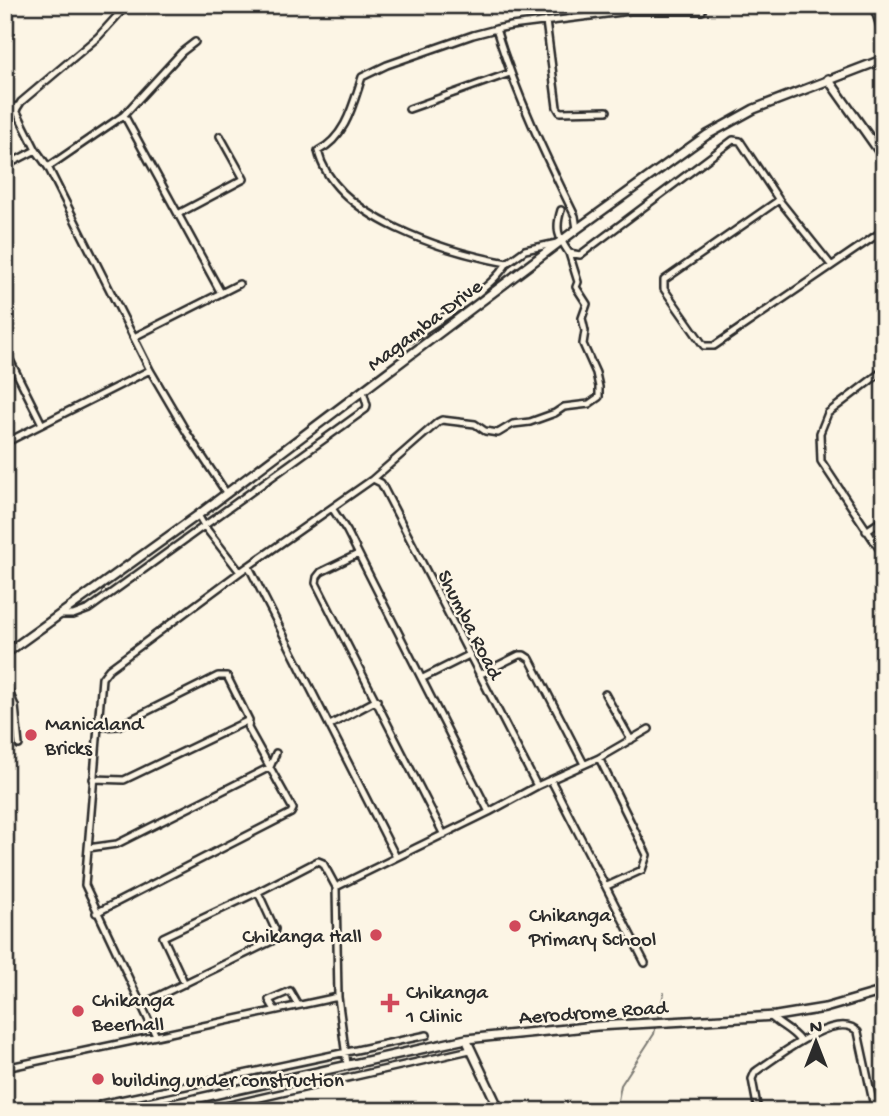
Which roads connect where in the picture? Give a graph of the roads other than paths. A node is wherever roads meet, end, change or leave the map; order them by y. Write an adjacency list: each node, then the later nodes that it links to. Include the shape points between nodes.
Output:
1 (127, 5): 11 (street, via 98,37)
2 (873, 5): 6 (street)
3 (702, 11): 4 (street, via 630,11)
4 (546, 21): 5 (street); 14 (street, via 557,107 561,112)
5 (496, 29): 9 (street); 28 (street, via 362,77 352,111 339,133 318,151 330,178 362,209 396,229 478,258)
6 (884, 39)
7 (195, 42): 15 (street)
8 (884, 59): 10 (street, Magamba Drive)
9 (510, 73): 12 (street); 24 (street)
10 (828, 79): 18 (street); 24 (street, Magamba Drive, via 754,109 707,135)
11 (17, 106): 13 (street); 17 (street)
12 (409, 109)
13 (5, 110)
14 (607, 111)
15 (124, 115): 20 (street); 23 (street)
16 (220, 136): 23 (street, via 244,179)
17 (36, 150): 19 (street); 20 (street)
18 (884, 158)
19 (5, 166)
20 (48, 167): 32 (street)
21 (779, 200): 27 (street, via 740,141 733,140 580,255); 29 (street); 29 (street, via 664,279 664,289 700,344 714,346)
22 (561, 210): 26 (street, via 557,227)
23 (178, 214): 31 (street)
24 (577, 229): 26 (street, Magamba Drive)
25 (884, 230): 29 (street)
26 (561, 242): 27 (street); 28 (street, via 525,250); 37 (street, Magamba Drive)
27 (569, 253): 40 (street, via 576,287 587,304 582,318 583,344 596,373 599,397 498,433 475,424 442,420)
28 (507, 263): 33 (street, via 477,292)
29 (831, 265)
30 (239, 284): 31 (street)
31 (221, 293): 32 (street)
32 (134, 337): 35 (street)
33 (411, 339)
34 (5, 351): 38 (street)
35 (150, 370): 38 (street); 41 (street)
36 (884, 370): 46 (street, via 828,413 820,433 821,461)
37 (363, 391): 41 (street, Magamba Drive); 45 (street, via 366,409)
38 (43, 424): 39 (street)
39 (5, 443)
40 (373, 479): 42 (street); 53 (street, Shumba Road, via 381,483)
41 (227, 494): 43 (street, Magamba Drive)
42 (332, 508): 47 (street); 49 (street)
43 (198, 515): 45 (street); 51 (street, Magamba Drive)
44 (884, 519): 46 (street)
45 (205, 527): 50 (street); 51 (street, via 89,609)
46 (866, 531): 48 (street)
47 (358, 554): 55 (street); 58 (street, via 321,572 316,583)
48 (884, 556)
49 (249, 567): 50 (street); 60 (street)
50 (240, 572): 61 (street, via 109,669 102,678)
51 (59, 615): 52 (street, Magamba Drive)
52 (5, 654)
53 (469, 655): 54 (street, Shumba Road); 55 (street)
54 (479, 675): 67 (street, via 519,655 530,659); 71 (street, Shumba Road)
55 (423, 678): 72 (street)
56 (5, 682): 64 (street, via 15,706)
57 (605, 694): 63 (street)
58 (377, 700): 60 (street); 73 (street)
59 (249, 720): 61 (street, via 227,676 222,675 118,726); 68 (street, via 248,728); 69 (street, via 124,780)
60 (330, 725): 75 (street)
61 (97, 727): 69 (street)
62 (649, 729): 63 (street)
63 (631, 740): 66 (street)
64 (19, 745)
65 (276, 753): 68 (street)
66 (599, 758): 67 (street); 76 (street, via 647,855 642,870)
67 (584, 764): 70 (street)
68 (270, 767): 74 (street, via 117,844); 79 (street, via 292,804 291,813)
69 (93, 779): 74 (street)
70 (551, 780): 71 (street); 76 (street)
71 (537, 786): 72 (street)
72 (489, 812): 73 (street)
73 (444, 835): 75 (street)
74 (88, 848): 79 (street, via 85,885)
75 (396, 857): 77 (street)
76 (607, 886): 80 (street)
77 (336, 887): 78 (street, via 318,861); 83 (street)
78 (258, 892): 81 (street, via 275,929 272,941); 81 (street, via 163,937)
79 (96, 914): 84 (street)
80 (645, 963)
81 (185, 984): 84 (street)
82 (884, 991): 87 (street, Aerodrome Road, via 825,1008)
83 (338, 998): 85 (street); 93 (street)
84 (142, 1004): 89 (street)
85 (298, 1005): 86 (street); 86 (street, via 290,991 268,1000)
86 (275, 1010): 89 (street)
87 (770, 1016): 90 (street, Aerodrome Road); 91 (street)
88 (427, 1035): 93 (street)
89 (156, 1036): 95 (street)
90 (466, 1039): 92 (street); 94 (street, Aerodrome Road)
91 (799, 1040): 96 (street, via 844,1024 854,1027); 101 (street, via 755,1072 752,1079)
92 (470, 1050): 99 (street); 100 (street)
93 (344, 1051): 94 (street); 97 (street, via 101,1104)
94 (347, 1064): 98 (street, Aerodrome Road)
95 (5, 1068)
96 (875, 1109): 102 (street)
97 (100, 1111)
98 (141, 1111)
99 (203, 1111)
100 (500, 1111)
101 (758, 1111)
102 (836, 1111)

